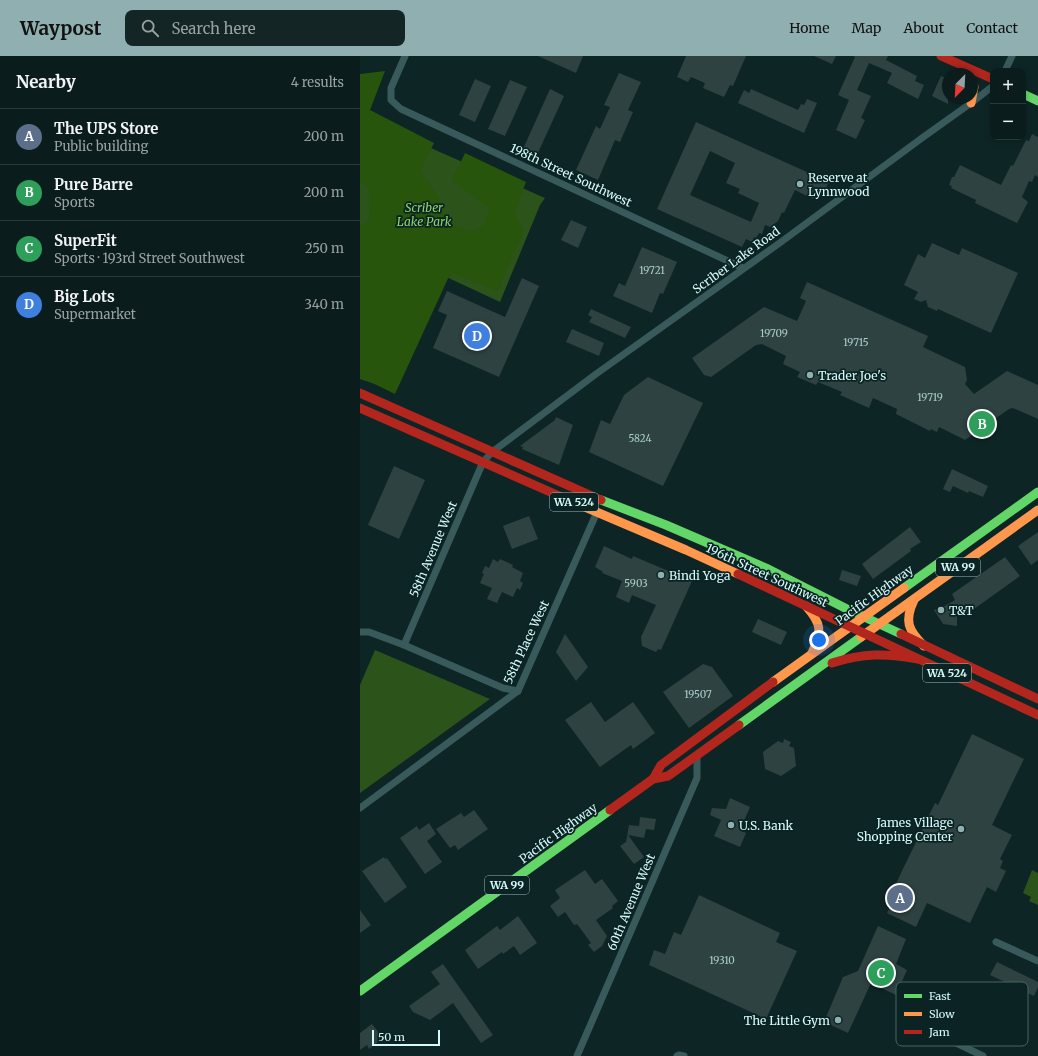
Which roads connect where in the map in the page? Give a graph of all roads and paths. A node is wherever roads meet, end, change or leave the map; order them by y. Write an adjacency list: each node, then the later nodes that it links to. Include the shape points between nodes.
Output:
1 (404, 56): 13 (street, 198th Street Southwest, via 391,88 391,100 401,109)
2 (942, 56): 4 (main road)
3 (1012, 56): 6 (street)
4 (959, 64): 5 (main road); 7 (main road)
5 (962, 68)
6 (1006, 68)
7 (990, 79)
8 (990, 88): 10 (street, Scriber Lake Road)
9 (1026, 95): 11 (main road)
10 (978, 98)
11 (1038, 101)
12 (970, 104): 13 (street, Scriber Lake Road)
13 (743, 268): 16 (street, Scriber Lake Road)
14 (360, 393): 16 (main road, 196th Street Southwest)
15 (360, 408): 17 (main road, 196th Street Southwest / WA 524)
16 (492, 452): 17 (street); 19 (main road, 196th Street Southwest)
17 (483, 462): 21 (main road, 196th Street Southwest / WA 524); 31 (street, 58th Avenue West)
18 (1038, 492): 26 (main road, Pacific Highway / WA 99)
19 (620, 507): 21 (main road, via 616,510 601,509); 22 (main road, 196th Street Southwest)
20 (1038, 510): 24 (main road, Pacific Highway / WA 99)
21 (597, 512): 23 (main road, 196th Street Southwest / WA 524); 38 (street, 58th Place West)
22 (710, 544): 23 (main road, via 704,549); 26 (main road, 196th Street Southwest, via 768,569)
23 (686, 550): 25 (main road, 196th Street Southwest / WA 524)
24 (915, 599): 27 (main road, Pacific Highway / WA 99); 32 (main road, via 908,615 908,626)
25 (806, 606): 28 (main road, 196th Street Southwest / WA 524); 33 (main road, via 821,628)
26 (864, 617): 27 (main road, 196th Street Southwest); 28 (main road, Pacific Highway / WA 99)
27 (879, 625): 30 (main road, Pacific Highway / WA 99); 32 (main road, 196th Street Southwest)
28 (850, 627): 30 (main road, 196th Street Southwest / WA 524); 33 (main road, Pacific Highway / WA 99)
29 (360, 632): 31 (street, via 368,632)
30 (865, 634): 34 (main road, 196th Street Southwest / WA 524); 35 (main road, Pacific Highway / WA 99)
31 (404, 645): 38 (street, via 503,688)
32 (924, 646): 36 (main road, 196th Street Southwest)
33 (812, 653): 42 (main road, Pacific Highway / WA 99, via 661,765)
34 (918, 659): 35 (main road, via 893,654 867,654); 37 (main road, 196th Street Southwest / WA 524)
35 (818, 668): 41 (main road, Pacific Highway / WA 99)
36 (1010, 686): 37 (main road, via 999,690 981,684); 39 (main road, 196th Street Southwest)
37 (976, 687): 40 (main road, 196th Street Southwest / WA 524)
38 (518, 691): 43 (street, 58th Place West)
39 (1038, 699)
40 (1038, 715)
41 (697, 756): 42 (main road, Pacific Highway / WA 99, via 668,776); 48 (street, 60th Avenue West, via 697,778)
42 (653, 779): 46 (main road, Pacific Highway / WA 99)
43 (360, 808)
44 (996, 942): 45 (street)
45 (1038, 961)
46 (360, 991)
47 (962, 1046): 51 (street)
48 (577, 1056)
49 (677, 1056): 50 (street)
50 (684, 1056)
51 (983, 1056)

